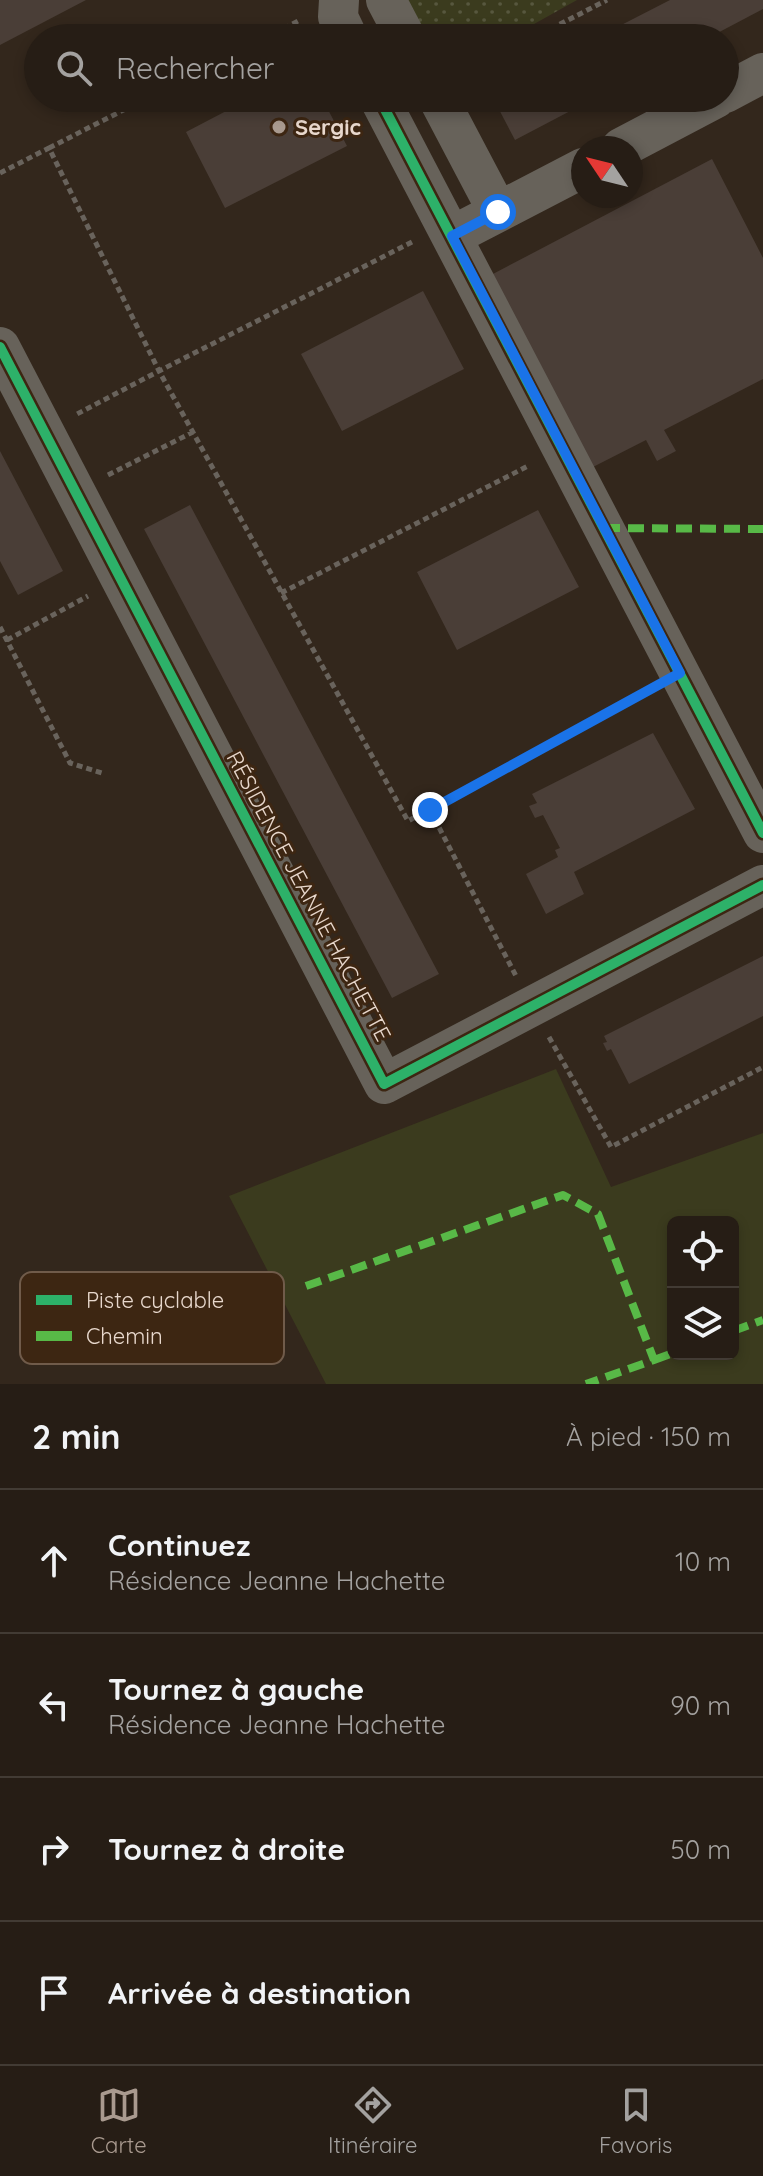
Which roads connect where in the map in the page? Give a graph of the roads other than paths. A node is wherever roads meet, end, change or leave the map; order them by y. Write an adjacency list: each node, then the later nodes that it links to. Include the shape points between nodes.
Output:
1 (339, 0): 3 (street)
2 (386, 0): 4 (street)
3 (341, 24)
4 (399, 24)
5 (763, 73): 6 (street)
6 (739, 86)
7 (386, 112): 13 (street)
8 (445, 112): 12 (street)
9 (689, 112): 10 (street)
10 (643, 136)
11 (571, 174): 12 (street)
12 (498, 212): 13 (street)
13 (449, 231): 15 (street)
14 (0, 347): 16 (street, RÉSIDENCE JEANNE HACHETTE, via 384,1084)
15 (763, 833)
16 (763, 885)

